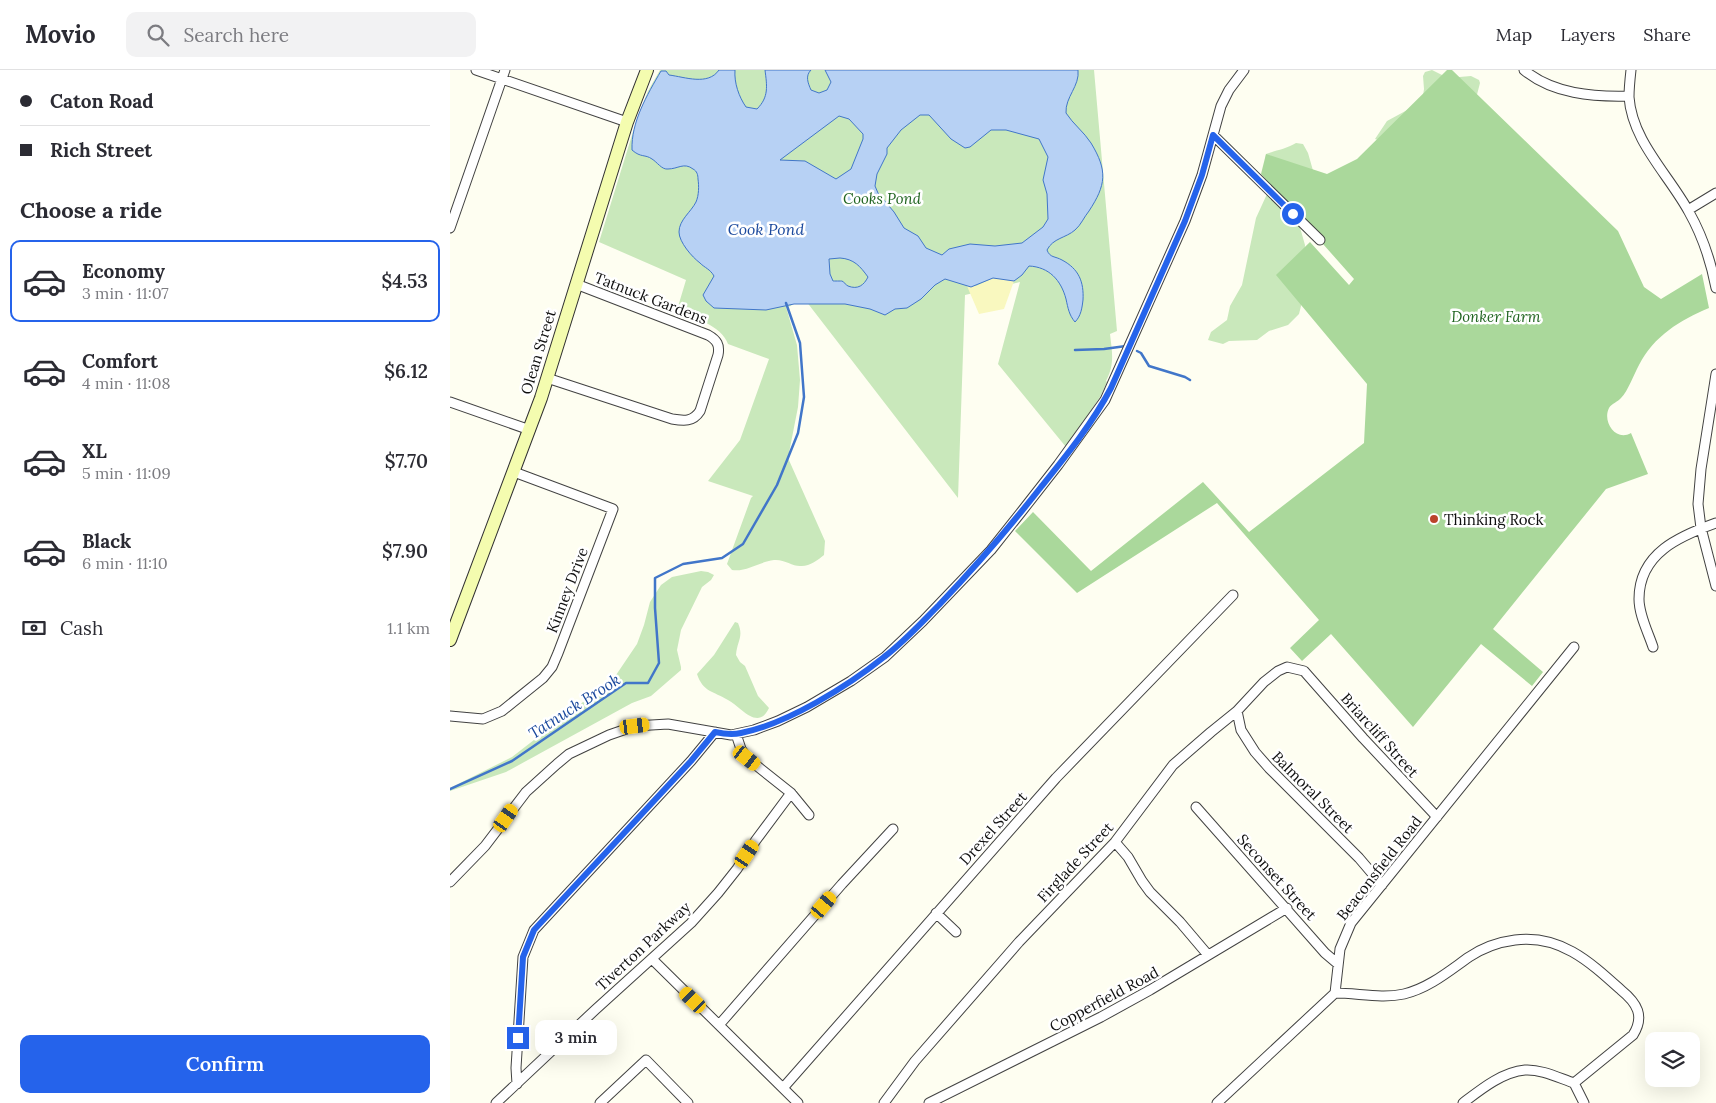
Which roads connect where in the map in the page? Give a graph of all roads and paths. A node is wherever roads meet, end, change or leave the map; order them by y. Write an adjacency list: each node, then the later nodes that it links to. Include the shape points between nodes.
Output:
1 (476, 70): 6 (street)
2 (647, 70): 8 (street, Olean Street)
3 (1244, 70): 9 (street, via 1221,106)
4 (1524, 70): 7 (street, via 1542,82 1576,93)
5 (1631, 70): 7 (street)
6 (503, 74): 8 (street); 12 (street)
7 (1629, 96): 11 (street, via 1640,135)
8 (627, 122): 14 (street, Olean Street)
9 (1213, 135): 13 (street); 32 (street, via 1185,221 1111,388 1088,425 1022,511 956,587 885,657 807,707 770,724)
10 (1716, 193): 11 (street)
11 (1688, 210): 15 (street, via 1700,233)
12 (450, 228)
13 (1320, 240)
14 (576, 284): 17 (street, Olean Street); 17 (street, Tatnuck Gardens, via 708,335 717,342 718,355 700,411 695,418 686,421)
15 (1716, 288)
16 (1716, 374): 22 (street, via 1700,477 1698,509)
17 (547, 378): 19 (street, Olean Street)
18 (450, 402): 19 (street)
19 (530, 430): 20 (street, Olean Street)
20 (514, 472): 25 (street, Olean Street); 30 (street, Kinney Drive, via 613,509 558,653 546,675 510,706 491,717)
21 (1716, 523): 22 (street)
22 (1701, 528): 23 (street); 27 (street, via 1671,542 1647,568 1639,600)
23 (1716, 586)
24 (1233, 595): 42 (street, Drexel Street, via 1056,778)
25 (450, 640)
26 (1574, 647): 36 (street, Beaconsfield Road)
27 (1653, 647)
28 (1304, 670): 29 (street, Firglade Street, via 1286,667 1278,670); 36 (street, Briarcliff Street)
29 (1237, 711): 38 (street, Firglade Street, via 1173,765); 40 (street, Balmoral Street, via 1241,730 1255,752)
30 (450, 716)
31 (715, 732): 32 (street); 39 (street, via 668,724 635,726 569,754 526,792 485,846); 49 (street, via 534,930 523,957)
32 (736, 734): 33 (street, via 747,758)
33 (791, 794): 35 (street); 45 (street, Tiverton Parkway, via 718,893)
34 (1196, 807): 41 (street, Seconset Street)
35 (809, 815)
36 (1437, 817): 40 (street, Beaconsfield Road)
37 (893, 829): 48 (street)
38 (1115, 842): 44 (street, via 1150,892); 56 (street, Firglade Street, via 1006,957 915,1061)
39 (450, 882)
40 (1382, 885): 46 (street, Beaconsfield Road, via 1351,923 1340,949)
41 (1286, 908): 44 (street, Copperfield Road); 46 (street, Seconset Street)
42 (936, 914): 43 (street); 51 (street, Drexel Street)
43 (956, 932)
44 (1208, 955): 57 (street, Copperfield Road, via 1110,1013)
45 (652, 959): 48 (street); 49 (street, Tiverton Parkway)
46 (1338, 964): 47 (street, Beaconsfield Road)
47 (1335, 993): 50 (street, via 1368,996 1402,994 1436,980 1491,945 1519,939 1547,940 1583,958 1624,992 1640,1017 1633,1035); 58 (street)
48 (719, 1025): 51 (street)
49 (517, 1084): 52 (street, Tiverton Parkway)
50 (1574, 1084): 59 (street, via 1524,1070 1493,1082); 60 (street)
51 (783, 1088): 55 (street)
52 (496, 1103)
53 (600, 1103): 54 (street, via 646,1060)
54 (688, 1103)
55 (798, 1103)
56 (884, 1103)
57 (929, 1103)
58 (1218, 1103)
59 (1463, 1103)
60 (1584, 1103)

